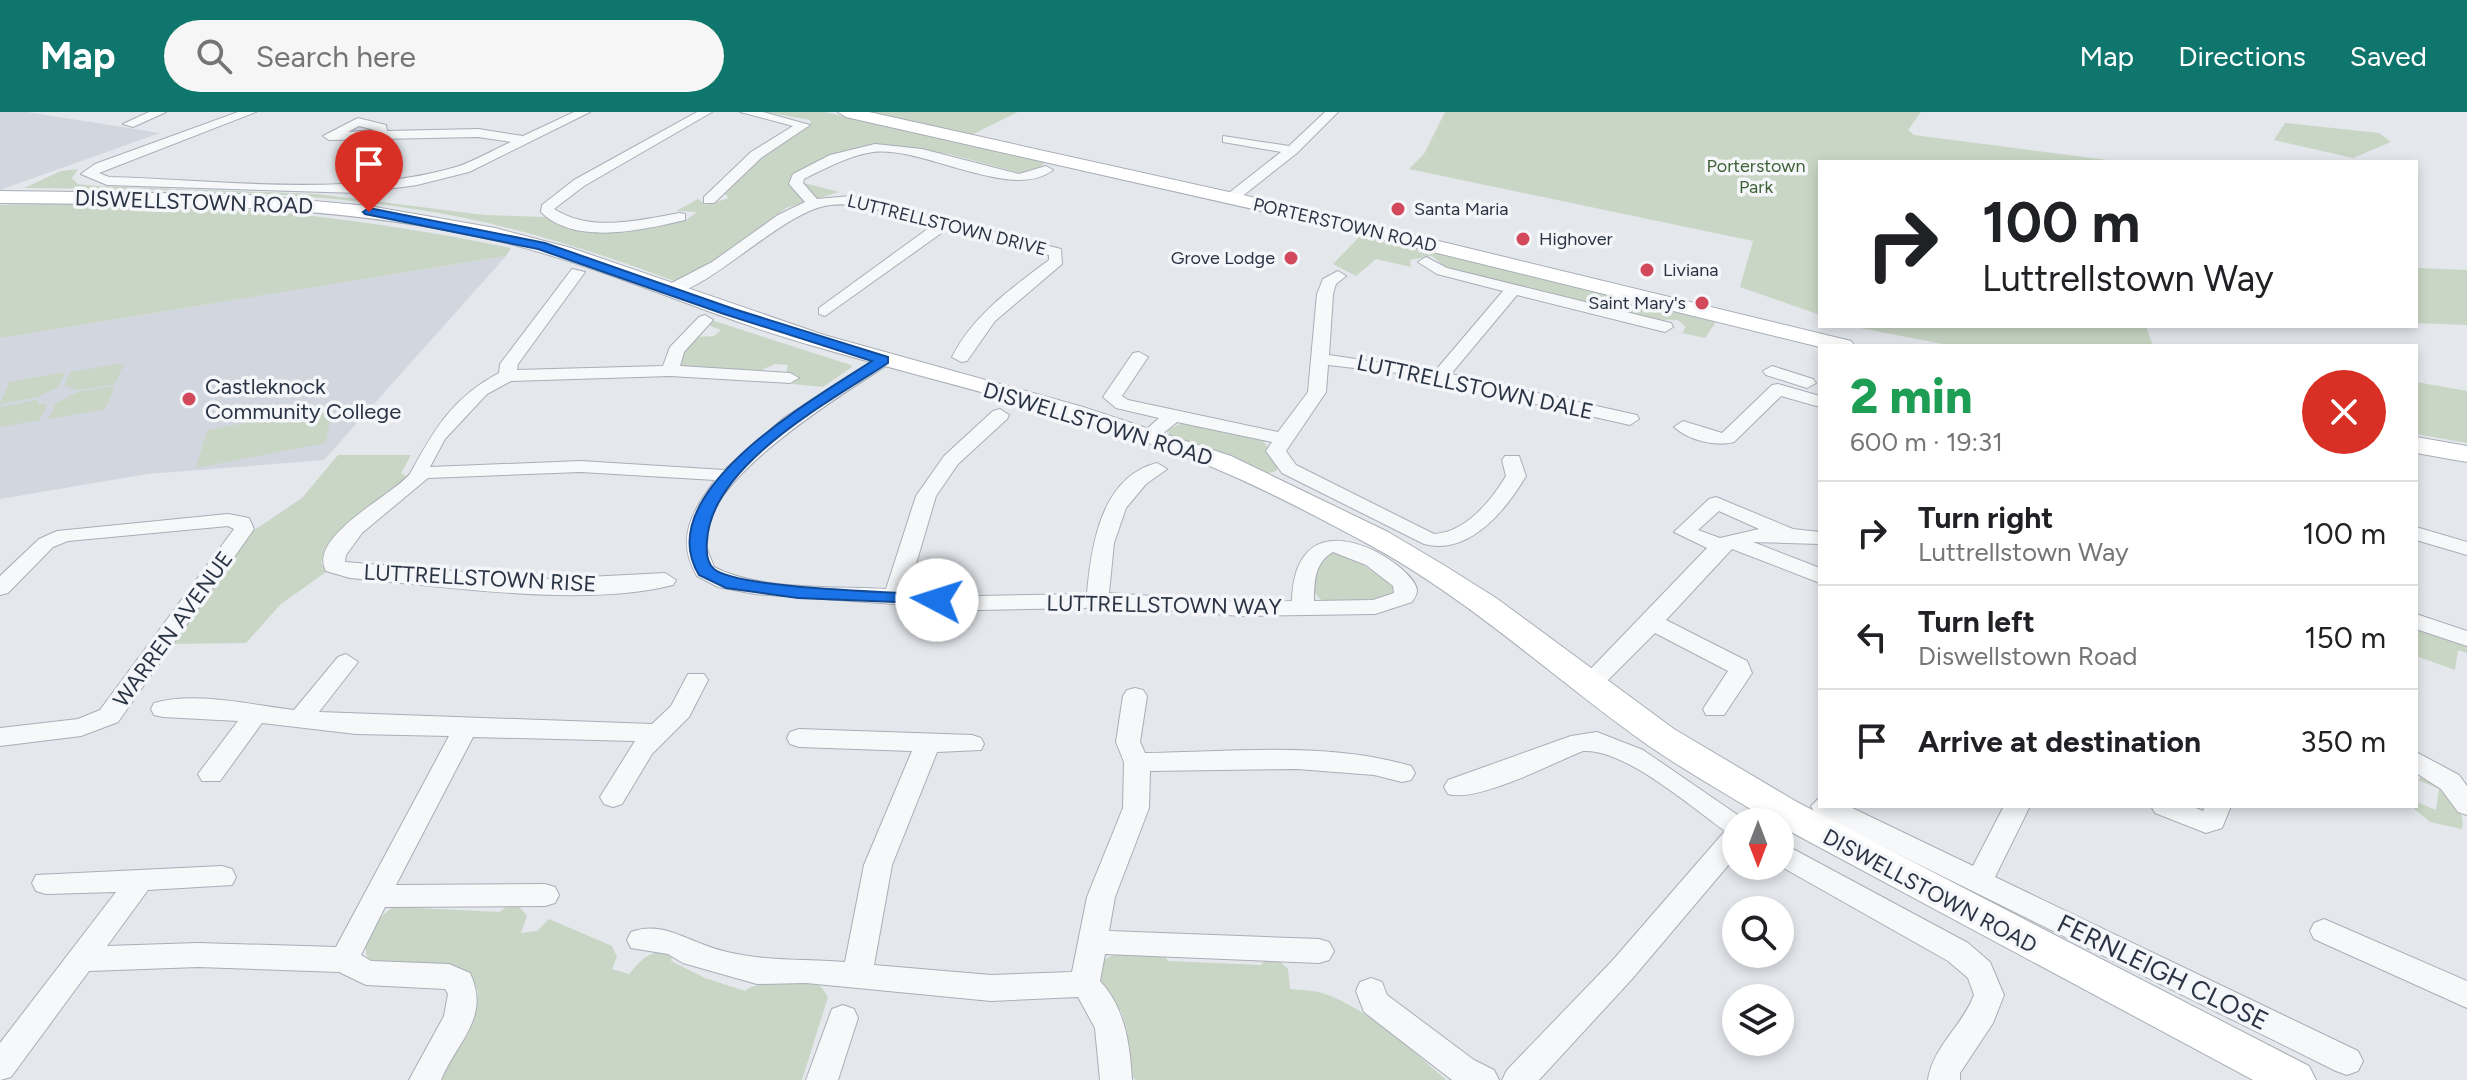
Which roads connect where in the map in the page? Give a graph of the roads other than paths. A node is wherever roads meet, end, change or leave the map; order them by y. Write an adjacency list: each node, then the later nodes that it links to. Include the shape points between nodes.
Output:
1 (160, 112): 8 (street)
2 (250, 112): 14 (street, via 88,174 95,180)
3 (584, 112): 10 (street)
4 (706, 112): 20 (street, via 579,183 547,208 564,221 595,227)
5 (746, 112): 18 (street, via 804,125 756,155)
6 (846, 112): 17 (street, PORTERSTOWN ROAD)
7 (1332, 112): 12 (street)
8 (129, 124)
9 (380, 134): 10 (street, via 478,133)
10 (520, 139): 14 (street, via 464,169 377,188)
11 (1228, 139): 12 (street)
12 (1292, 150): 17 (street)
13 (1046, 170): 19 (street, via 1019,178 922,153 875,148 835,158 798,177 796,184)
14 (147, 182): 15 (street)
15 (122, 196): 16 (street, DISWELLSTOWN ROAD); 26 (street, DISWELLSTOWN ROAD, via 294,204 426,221 541,245)
16 (0, 197)
17 (1230, 199): 30 (street, PORTERSTOWN ROAD)
18 (709, 200)
19 (812, 202): 21 (street, LUTTRELLSTOWN DRIVE, via 851,200); 26 (street, LUTTRELLSTOWN DRIVE, via 788,212 720,263)
20 (680, 217)
21 (944, 224): 27 (street); 31 (street, LUTTRELLSTOWN DRIVE, via 1059,255 978,332)
22 (1426, 262): 25 (street)
23 (577, 272): 38 (street, via 509,364)
24 (1338, 276): 33 (street, via 1326,288)
25 (1513, 289): 28 (street); 39 (street)
26 (668, 291): 34 (street, DISWELLSTOWN ROAD)
27 (825, 311)
28 (1665, 327)
29 (706, 328): 35 (street, via 676,351)
30 (1835, 344)
31 (961, 357)
32 (1139, 357): 42 (street, via 1112,397)
33 (1320, 359): 39 (street, LUTTRELLSTOWN DALE); 46 (street, via 1314,400)
34 (883, 360): 45 (street, DISWELLSTOWN ROAD); 52 (street, LUTTRELLSTOWN WAY, via 785,425)
35 (670, 371): 37 (street); 38 (street)
36 (1772, 371): 40 (street)
37 (781, 373)
38 (508, 376): 51 (street, via 481,390 437,437 420,463)
39 (1440, 376): 43 (street, LUTTRELLSTOWN DALE)
40 (1808, 388): 44 (street, via 1774,390 1727,438)
41 (1000, 415): 61 (street, via 951,460 926,496)
42 (1174, 416): 45 (street); 46 (street)
43 (1630, 419)
44 (1685, 427)
45 (1149, 435): 69 (street, DISWELLSTOWN ROAD, via 1264,480 1378,538 1485,605)
46 (1283, 439): 49 (street, via 1277,456 1289,469 1431,540 1463,532 1506,495 1516,476)
47 (2418, 445): 48 (street)
48 (2467, 454)
49 (1512, 460)
50 (1157, 469): 62 (street, via 1139,477 1112,512 1102,543)
51 (423, 473): 52 (street, via 599,464); 59 (street, LUTTRELLSTOWN RISE, via 349,536 334,554 337,568 532,582)
52 (727, 476): 61 (street, LUTTRELLSTOWN WAY, via 699,525 697,555 706,573 755,587)
53 (1786, 532): 55 (street); 56 (street); 56 (street, via 1716,503 1684,532)
54 (2418, 534): 57 (street)
55 (1818, 538)
56 (1726, 543): 58 (street); 64 (street)
57 (2467, 549)
58 (1818, 575)
59 (665, 580)
60 (0, 588): 77 (street, WARREN AVENUE, via 46,543 64,535 228,520 242,522 244,529 109,716 81,727)
61 (895, 597): 62 (street, LUTTRELLSTOWN WAY, via 992,604)
62 (1097, 601): 63 (street, LUTTRELLSTOWN WAY)
63 (1303, 608): 63 (street, LUTTRELLSTOWN WAY, via 1309,562 1330,545 1347,548 1399,579 1406,589 1404,597 1388,605)
64 (1652, 622): 69 (street); 72 (street, via 1739,667)
65 (2418, 622): 66 (street)
66 (2467, 639)
67 (346, 662): 74 (street)
68 (696, 680): 76 (street, via 680,711)
69 (1589, 685): 120 (street, DISWELLSTOWN ROAD, via 1718,774 1851,850)
70 (1135, 696): 81 (street, via 1128,742)
71 (163, 709): 73 (street)
72 (1715, 709)
73 (257, 713): 74 (street); 84 (street)
74 (300, 719): 75 (street)
75 (466, 728): 76 (street); 100 (street)
76 (659, 733): 86 (street, via 643,748)
77 (0, 737)
78 (799, 738): 79 (street)
79 (928, 743): 80 (street); 107 (street, via 878,865)
80 (972, 744)
81 (1137, 762): 83 (street, via 1297,760); 103 (street, via 1136,808 1101,897)
82 (2418, 762): 87 (street, via 2450,782)
83 (1402, 773)
84 (211, 774)
85 (1457, 787): 92 (street, via 1580,742 1597,741 1634,756)
86 (613, 797)
87 (2467, 805)
88 (1827, 808): 98 (street, FERNLEIGH CLOSE)
89 (2016, 808): 98 (street)
90 (2169, 808): 91 (street, via 2206,823 2213,821)
91 (2217, 808)
92 (1722, 816)
93 (1722, 853): 118 (street)
94 (1794, 861): 119 (street, via 1958,952 1986,978 1989,995 1982,1014 1945,1070)
95 (222, 877): 96 (street)
96 (139, 882): 97 (street); 105 (street)
97 (46, 883)
98 (1978, 884): 112 (street, FERNLEIGH CLOSE)
99 (545, 895): 100 (street)
100 (378, 896): 106 (street)
101 (2324, 931): 110 (street)
102 (641, 940): 107 (street, via 673,942 744,970)
103 (1095, 942): 104 (street); 108 (street)
104 (1319, 951)
105 (83, 959): 106 (street, via 198,955); 113 (street)
106 (344, 960): 114 (street, via 366,973 449,977 459,982 465,998 462,1009)
107 (857, 978): 108 (street, via 991,988)
108 (1085, 984): 116 (street, via 1111,1025)
109 (1371, 991): 117 (street, via 1375,1003)
110 (2467, 995)
111 (843, 1018): 115 (street)
112 (2347, 1061)
113 (0, 1067)
114 (425, 1080)
115 (822, 1080)
116 (1116, 1080)
117 (1483, 1080)
118 (1518, 1080)
119 (1944, 1080)
120 (2294, 1080)

